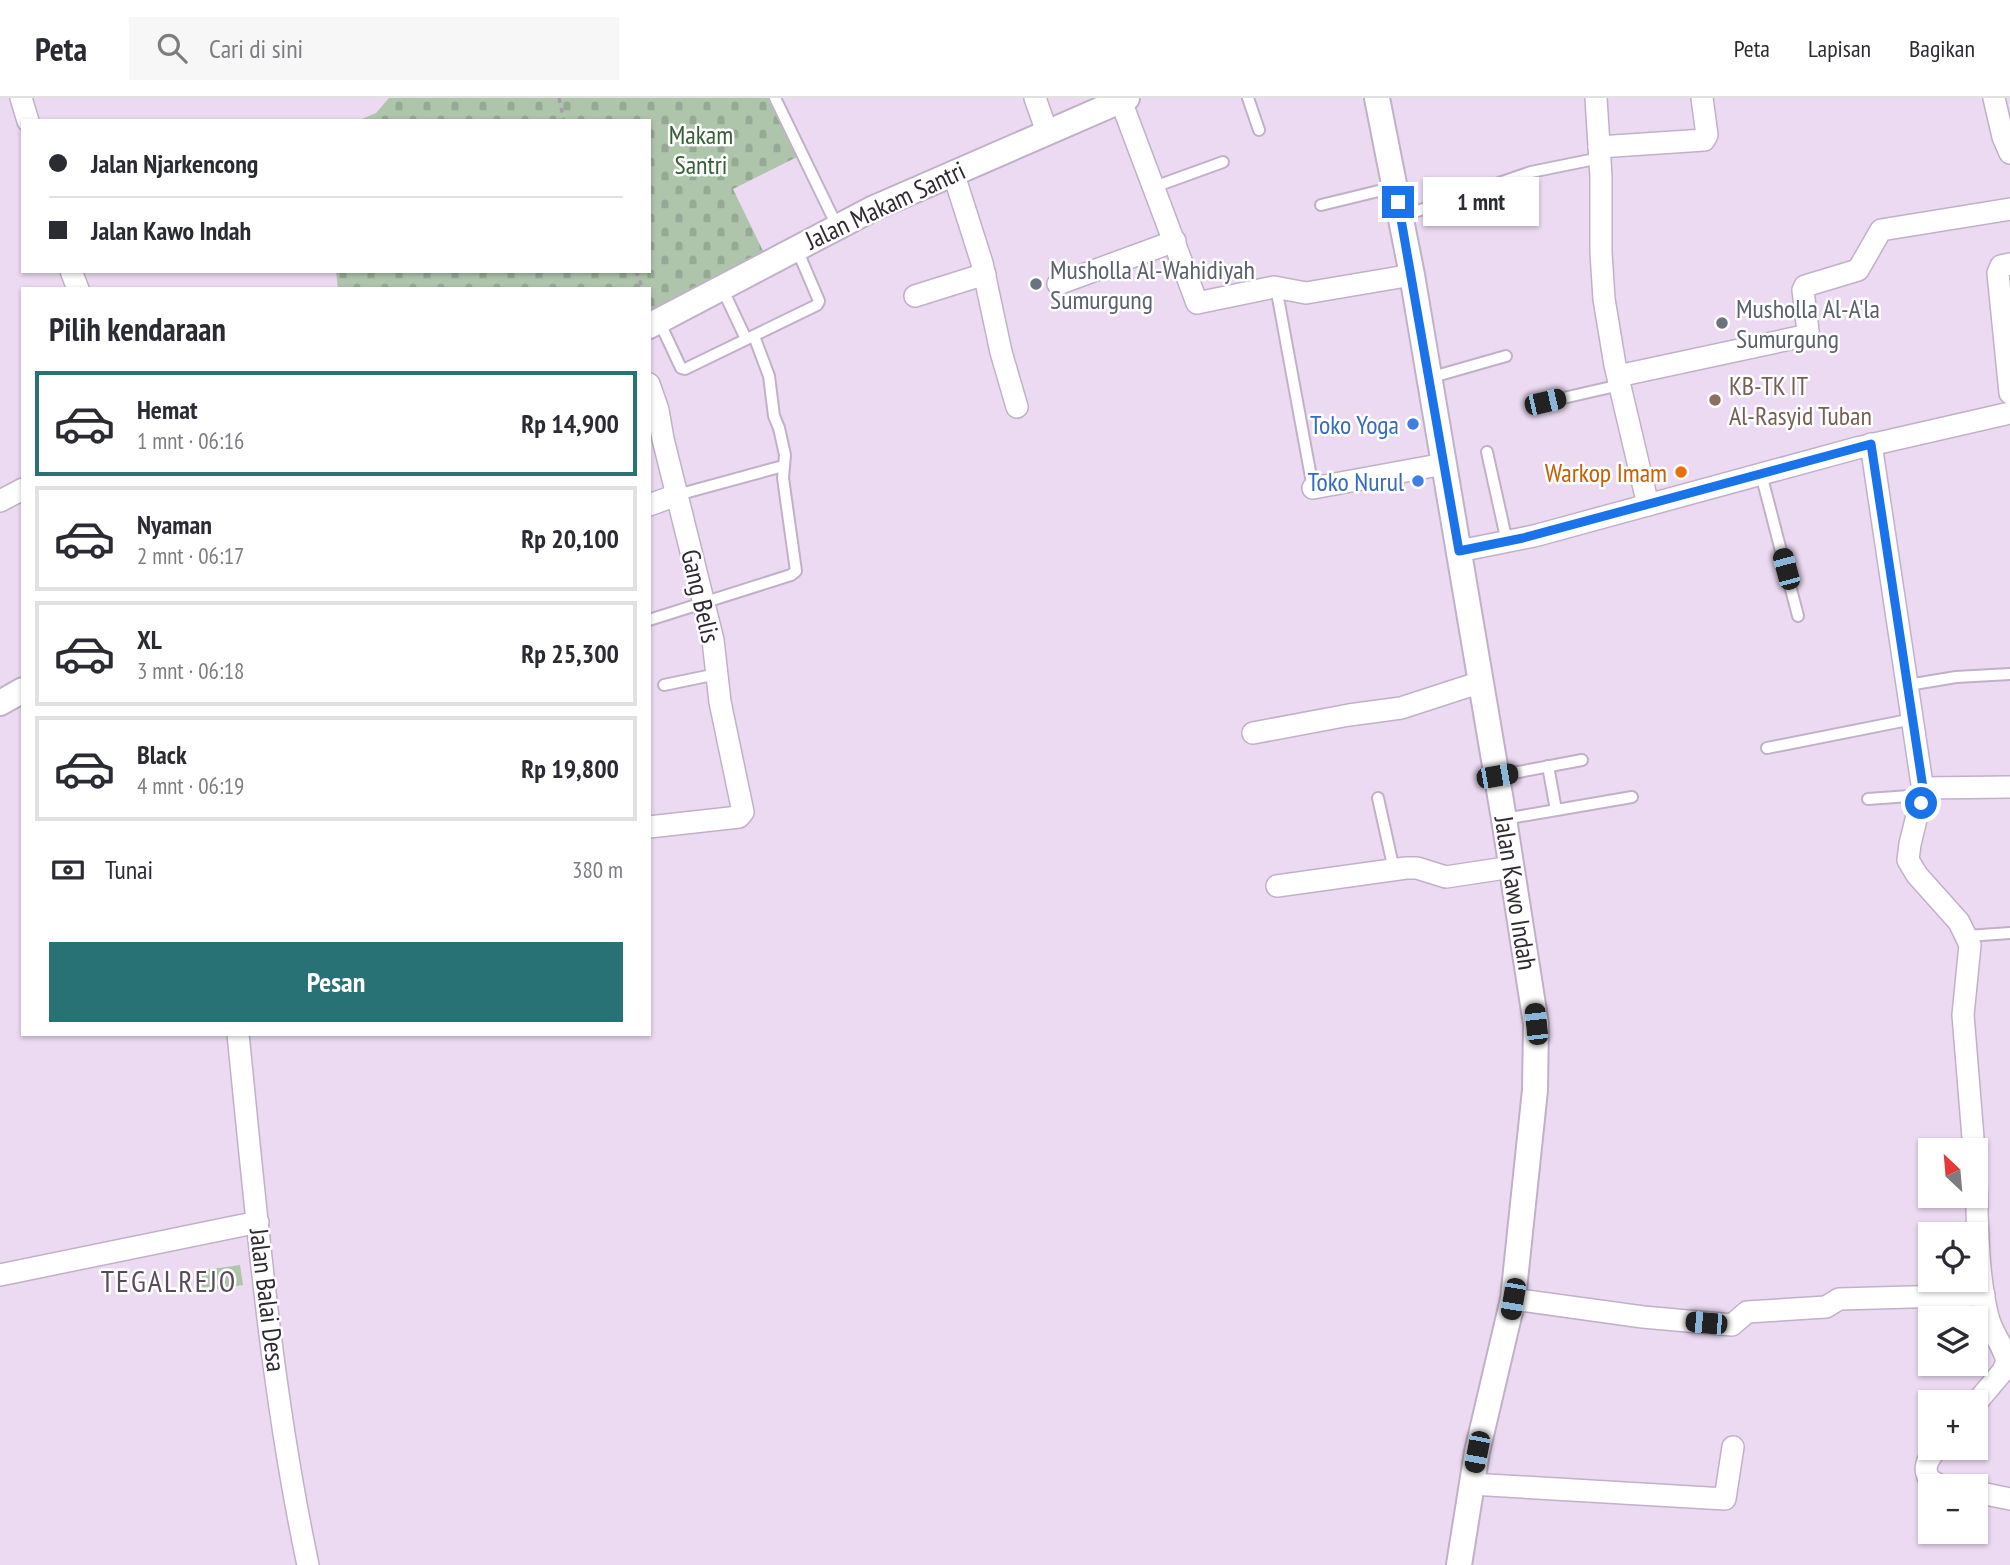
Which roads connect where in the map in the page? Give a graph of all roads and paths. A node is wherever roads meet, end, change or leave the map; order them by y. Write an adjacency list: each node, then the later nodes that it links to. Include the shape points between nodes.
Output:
1 (21, 98): 11 (street)
2 (559, 98): 12 (path)
3 (775, 98): 24 (lane)
4 (1035, 98): 14 (street)
5 (1248, 98): 13 (lane)
6 (1377, 98): 20 (street, Jalan Kawo Indah)
7 (1596, 98): 15 (street)
8 (1702, 98): 15 (street, via 1704,140)
9 (1993, 98): 16 (street)
10 (1124, 99): 14 (street, Jalan Makam Santri); 19 (street)
11 (27, 119)
12 (564, 119)
13 (1259, 130)
14 (1047, 132): 18 (street, Jalan Makam Santri)
15 (1600, 153): 23 (lane); 38 (street, via 1604,299)
16 (2010, 153)
17 (1223, 162): 19 (lane)
18 (953, 172): 24 (street, Jalan Makam Santri); 28 (street)
19 (1154, 187): 25 (street)
20 (1395, 187): 21 (lane); 23 (street, Jalan Kawo Indah)
21 (1321, 205)
22 (2010, 209): 38 (street, via 1881,230 1856,271 1805,286 1808,331 1804,335)
23 (1401, 217): 29 (street, Jalan Kawo Indah)
24 (837, 226): 26 (street, Jalan Makam Santri)
25 (1175, 241): 30 (street); 32 (street, via 1197,303)
26 (796, 247): 31 (street, Jalan Makam Santri); 35 (lane, via 819,304)
27 (2010, 264): 40 (street, via 2001,266 1998,273)
28 (985, 274): 33 (street); 42 (street)
29 (1412, 275): 32 (street, via 1306,293); 37 (street, Jalan Kawo Indah)
30 (1058, 284)
31 (721, 287): 34 (street, Jalan Makam Santri); 35 (lane)
32 (1276, 287): 49 (lane)
33 (915, 296)
34 (654, 324): 35 (lane, via 684,369)
35 (750, 338): 47 (lane, via 769,377 785,455)
36 (1506, 356): 37 (lane)
37 (1429, 378): 46 (street, Jalan Kawo Indah)
38 (1619, 380): 41 (lane); 54 (street)
39 (651, 390): 51 (street, Gang Belis)
40 (2010, 393)
41 (1545, 402)
42 (1017, 407)
43 (2010, 414): 44 (street)
44 (1871, 444): 48 (street); 64 (street)
45 (1487, 452): 55 (lane)
46 (1444, 464): 49 (street); 56 (street, Jalan Kawo Indah)
47 (783, 466): 51 (lane); 57 (lane, via 796,570)
48 (1761, 474): 54 (street); 58 (lane)
49 (1313, 488)
50 (21, 490): 52 (street)
51 (677, 495): 53 (street); 57 (street, Gang Belis)
52 (0, 501)
53 (651, 504)
54 (1648, 505): 55 (street)
55 (1507, 542): 56 (street)
56 (1459, 551): 62 (street, Jalan Kawo Indah)
57 (704, 602): 59 (lane); 60 (street, Gang Belis)
58 (1798, 616)
59 (651, 619)
60 (717, 674): 63 (lane); 80 (street, Gang Belis, via 743,811 739,817)
61 (2010, 674): 64 (lane)
62 (1481, 682): 68 (street, via 1393,710); 72 (street, Jalan Kawo Indah)
63 (664, 685)
64 (1908, 685): 67 (street)
65 (21, 691): 66 (street)
66 (0, 704)
67 (1913, 719): 69 (lane); 74 (street)
68 (1253, 733)
69 (1767, 748)
70 (1582, 760): 71 (lane)
71 (1549, 766): 72 (lane); 78 (lane)
72 (1497, 776): 79 (street, Jalan Kawo Indah)
73 (2010, 788): 74 (street)
74 (1923, 792): 77 (lane); 85 (street, via 1908,860)
75 (1632, 797): 78 (lane)
76 (1378, 798): 82 (lane)
77 (1868, 799)
78 (1556, 810): 79 (lane)
79 (1504, 819): 81 (street, Jalan Kawo Indah)
80 (651, 827)
81 (1512, 867): 82 (street, via 1446,877 1413,867); 92 (street, Jalan Kawo Indah, via 1533,997 1537,1066)
82 (1394, 870): 83 (street)
83 (1277, 887)
84 (2010, 933): 85 (lane)
85 (1968, 936): 87 (street, via 1963,1015)
86 (238, 1036): 89 (street, Jalan Balai Desa)
87 (1973, 1138)
88 (1978, 1208): 91 (street)
89 (258, 1222): 90 (street); 98 (street, Jalan Balai Desa, via 284,1427)
90 (0, 1275)
91 (1984, 1295): 92 (street, via 1839,1299 1826,1307 1748,1312 1732,1325); 93 (street, via 1989,1322 2007,1363)
92 (1513, 1299): 95 (street, Jalan Kawo Indah)
93 (1986, 1390)
94 (1733, 1447): 95 (street, via 1724,1499)
95 (1471, 1484): 99 (street, Jalan Kawo Indah)
96 (1988, 1494): 97 (street)
97 (2010, 1499)
98 (308, 1565)
99 (1459, 1565)

